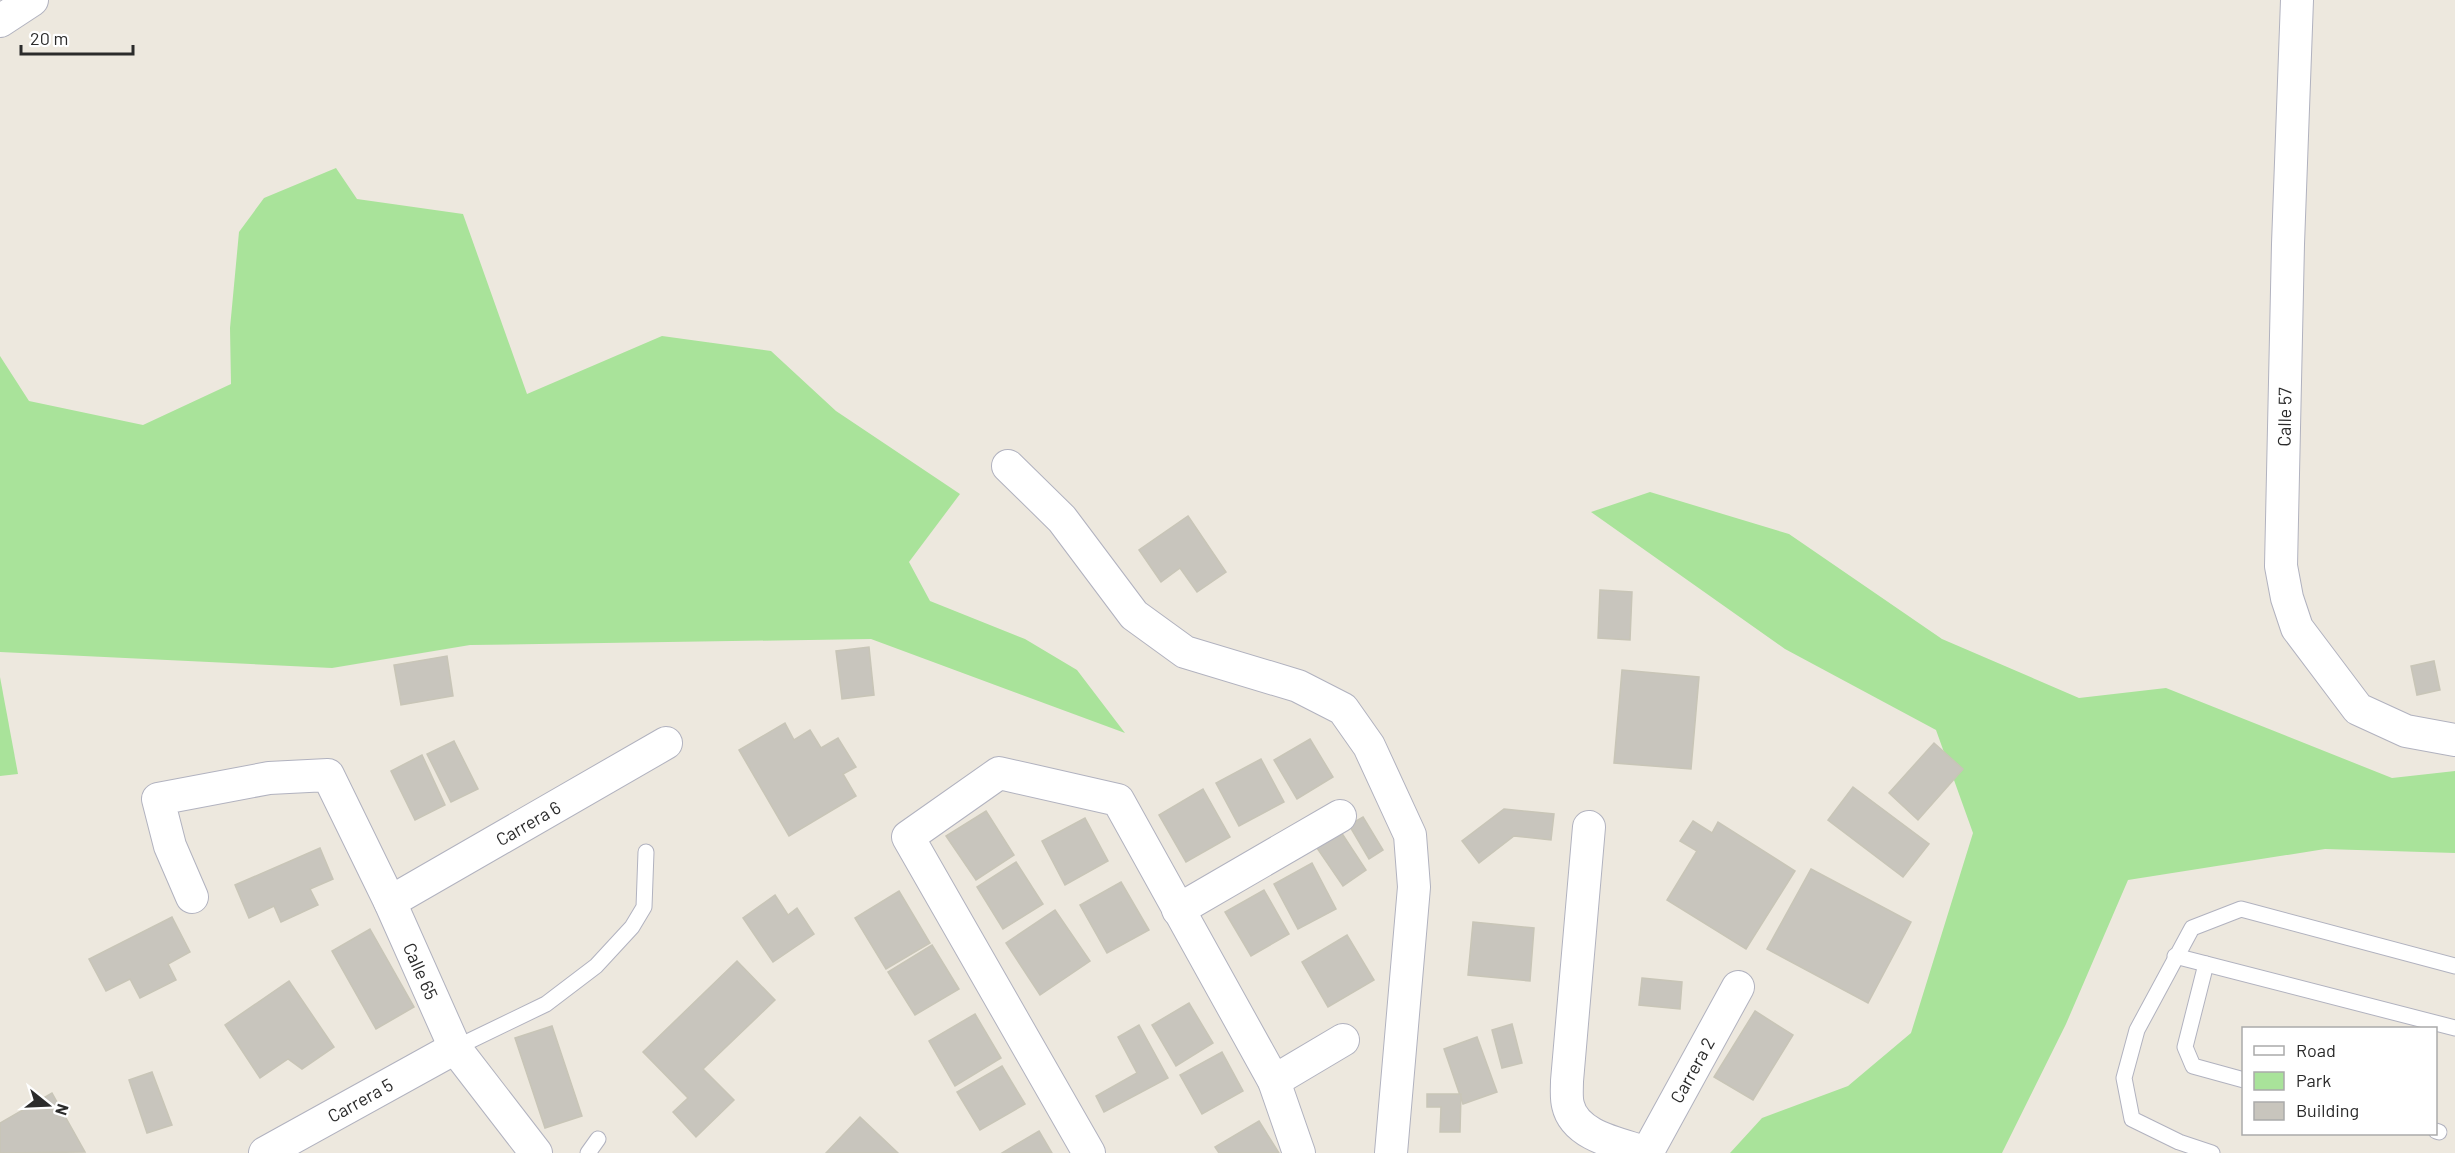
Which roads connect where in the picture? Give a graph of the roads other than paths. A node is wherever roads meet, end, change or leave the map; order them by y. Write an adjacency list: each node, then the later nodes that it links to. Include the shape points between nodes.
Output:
1 (32, 0): 3 (street)
2 (2297, 0): 5 (street, Calle 57, via 2282,554 2287,598 2297,628 2358,709 2406,731)
3 (0, 21)
4 (1008, 466): 28 (street, via 1062,519 1134,615 1185,652 1298,686 1343,710 1369,746 1410,835 1414,887)
5 (2455, 740)
6 (666, 743): 11 (street, Carrera 6)
7 (1340, 816): 12 (street)
8 (1589, 827): 29 (street, via 1568,1105 1573,1118 1590,1132)
9 (646, 852): 19 (lane, via 644,907 632,927 596,966 546,1004)
10 (192, 897): 11 (street, Calle 65, via 170,846 158,799 269,778 327,775)
11 (390, 902): 19 (street, Calle 65)
12 (1178, 910): 21 (street); 26 (street, via 1118,800 999,773 908,837)
13 (2175, 956): 14 (lane); 15 (lane, via 2192,928 2241,909); 30 (lane, via 2137,1030 2124,1078 2132,1119)
14 (2206, 964): 17 (lane); 20 (lane, via 2185,1047 2193,1066)
15 (2455, 966)
16 (1738, 987): 29 (street, Carrera 2)
17 (2455, 1028)
18 (1343, 1040): 21 (street)
19 (455, 1048): 23 (street, Carrera 5); 24 (street, Calle 65)
20 (2242, 1079)
21 (1275, 1081): 27 (street)
22 (598, 1139): 25 (lane)
23 (265, 1153)
24 (536, 1153)
25 (588, 1153)
26 (1089, 1153)
27 (1299, 1153)
28 (1391, 1153)
29 (1647, 1153)
30 (2212, 1153)

